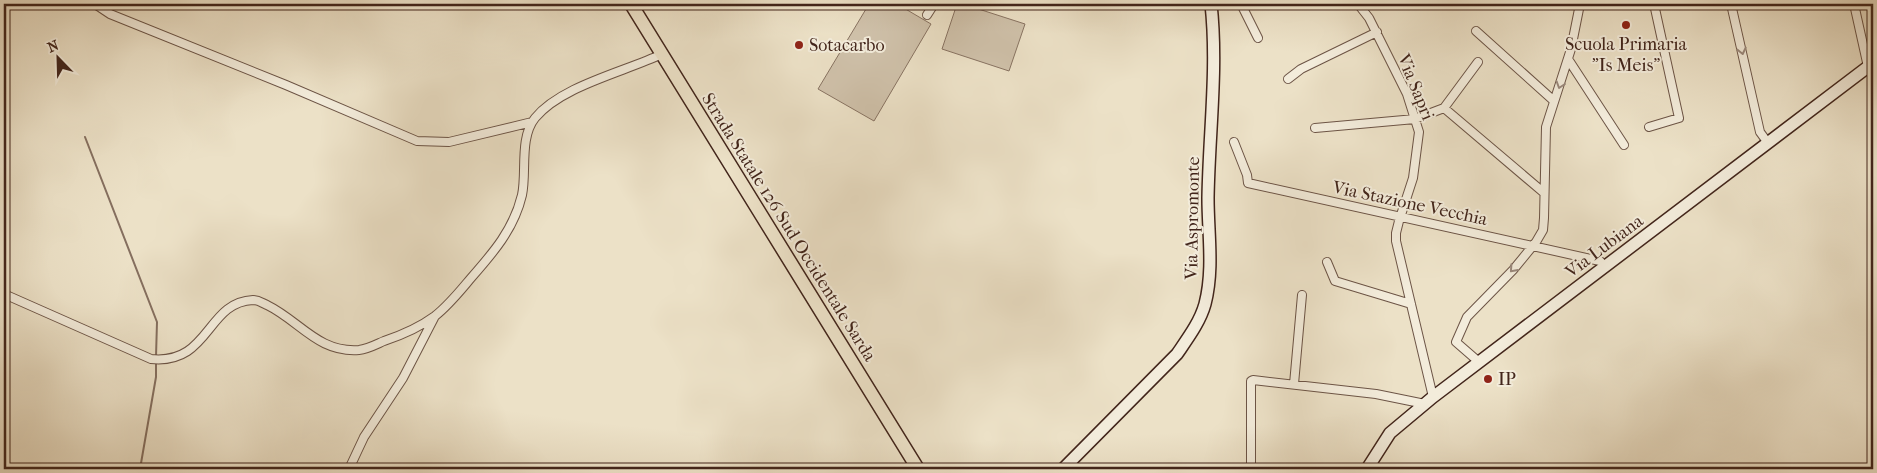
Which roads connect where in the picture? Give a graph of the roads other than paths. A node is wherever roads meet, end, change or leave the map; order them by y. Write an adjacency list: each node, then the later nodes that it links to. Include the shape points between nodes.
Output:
1 (95, 4): 23 (street, via 110,14 417,141 449,142)
2 (631, 4): 15 (main road, Strada Statale 126 Sud Occidentale Sarda)
3 (934, 4): 11 (street)
4 (1212, 4): 43 (street, Via Aspromonte, via 1214,33 1208,199 1210,281 1204,306 1192,333 1177,354)
5 (1241, 4): 14 (street)
6 (1358, 4): 12 (street, Via Sapri)
7 (1580, 4): 16 (street)
8 (1654, 4): 24 (street, via 1679,118)
9 (1731, 4): 27 (street, one-way to 27, via 1760,132)
10 (1854, 4): 18 (street)
11 (928, 15)
12 (1377, 32): 19 (street, via 1301,69); 22 (street, Via Sapri, via 1407,94)
13 (1476, 32): 20 (street)
14 (1258, 38)
15 (662, 54): 23 (street, via 589,82 548,107); 42 (main road, Strada Statale 126 Sud Occidentale Sarda)
16 (1568, 59): 20 (street, one-way to 20); 28 (street)
17 (1478, 62): 21 (street)
18 (1870, 65): 27 (street, Via Lubiana)
19 (1288, 79)
20 (1554, 101): 29 (street, via 1546,127)
21 (1444, 108): 22 (street); 29 (street)
22 (1415, 119): 25 (street); 30 (street, Via Sapri, via 1419,132 1414,178)
23 (532, 122): 37 (street, via 525,148 522,194 509,228 500,244 453,299)
24 (1649, 127)
25 (1315, 128)
26 (1234, 142): 30 (street, Via Stazione Vecchia, via 1248,183)
27 (1768, 143): 33 (street, Via Lubiana)
28 (1624, 145)
29 (1544, 192): 31 (street, via 1543,230)
30 (1401, 216): 31 (street, Via Stazione Vecchia); 36 (street, Via Sapri, via 1396,242)
31 (1532, 246): 33 (street, Via Stazione Vecchia, via 1600,261); 38 (street, one-way to 38, via 1467,317 1456,342)
32 (1327, 262): 36 (street, via 1335,280)
33 (1605, 266): 38 (street, Via Lubiana)
34 (4, 294): 37 (street, via 151,359 162,360 184,355 227,310 246,300 257,300 275,309 322,343 341,350 362,350)
35 (1302, 295): 39 (street)
36 (1411, 304): 40 (street, Via Sapri)
37 (434, 316): 41 (street, via 403,378 364,437)
38 (1479, 362): 40 (street, Via Lubiana)
39 (1294, 384): 40 (street); 44 (street, via 1251,381)
40 (1429, 400): 45 (street, Via Lubiana, via 1390,433)
41 (349, 469)
42 (918, 469)
43 (1063, 469)
44 (1250, 469)
45 (1367, 469)

